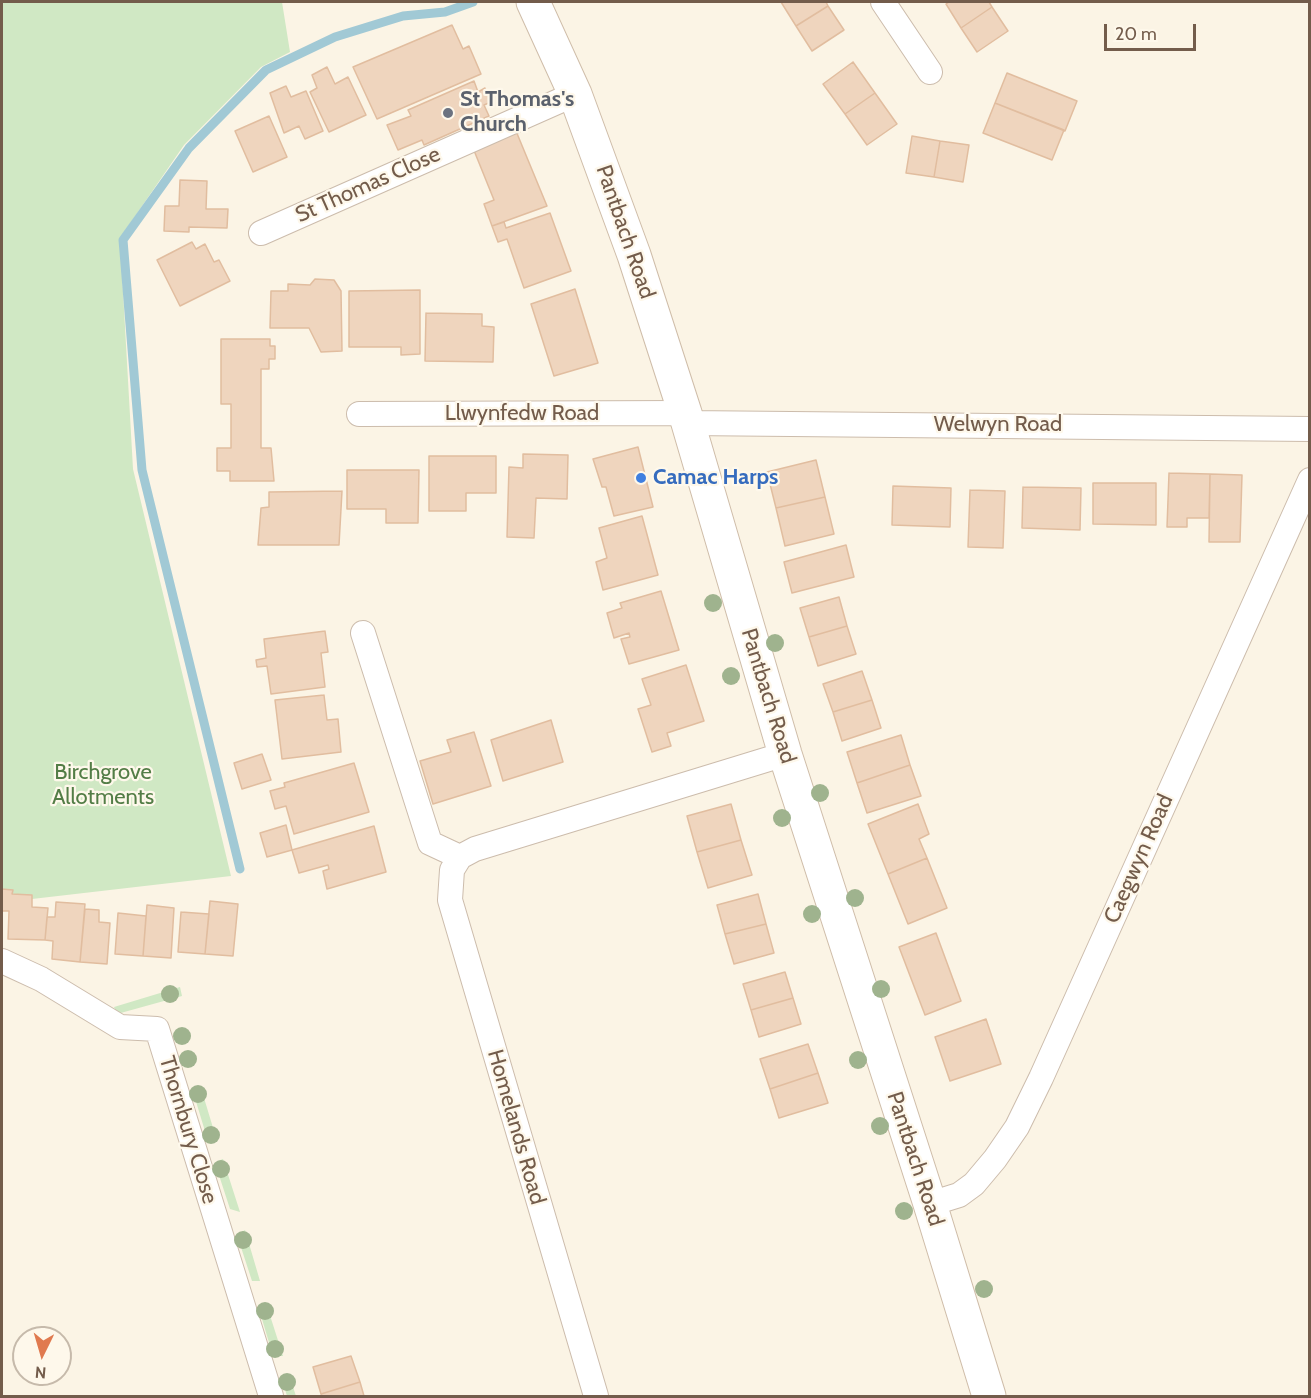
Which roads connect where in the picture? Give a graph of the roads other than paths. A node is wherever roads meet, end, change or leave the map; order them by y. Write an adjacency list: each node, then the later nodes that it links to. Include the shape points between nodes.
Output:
1 (533, 2): 4 (street, Pantbach Road)
2 (883, 2): 3 (street)
3 (930, 72)
4 (575, 94): 5 (street, St Thomas Close); 7 (street, Pantbach Road, via 634,255)
5 (261, 233)
6 (359, 414): 7 (street, Llwynfedw Road)
7 (686, 418): 8 (street, Welwyn Road); 11 (street, Pantbach Road)
8 (1310, 429)
9 (1310, 480): 14 (street, Caegwyn Road, via 1017,1127 974,1184 959,1195)
10 (363, 633): 12 (street, via 430,843)
11 (785, 754): 12 (street, via 475,849); 14 (street, Pantbach Road)
12 (460, 857): 16 (street, Homelands Road, via 452,870 450,900)
13 (2, 961): 15 (street, Thornbury Close, via 41,979 120,1027 157,1029)
14 (930, 1204): 17 (street, Pantbach Road)
15 (271, 1396)
16 (597, 1396)
17 (989, 1396)

